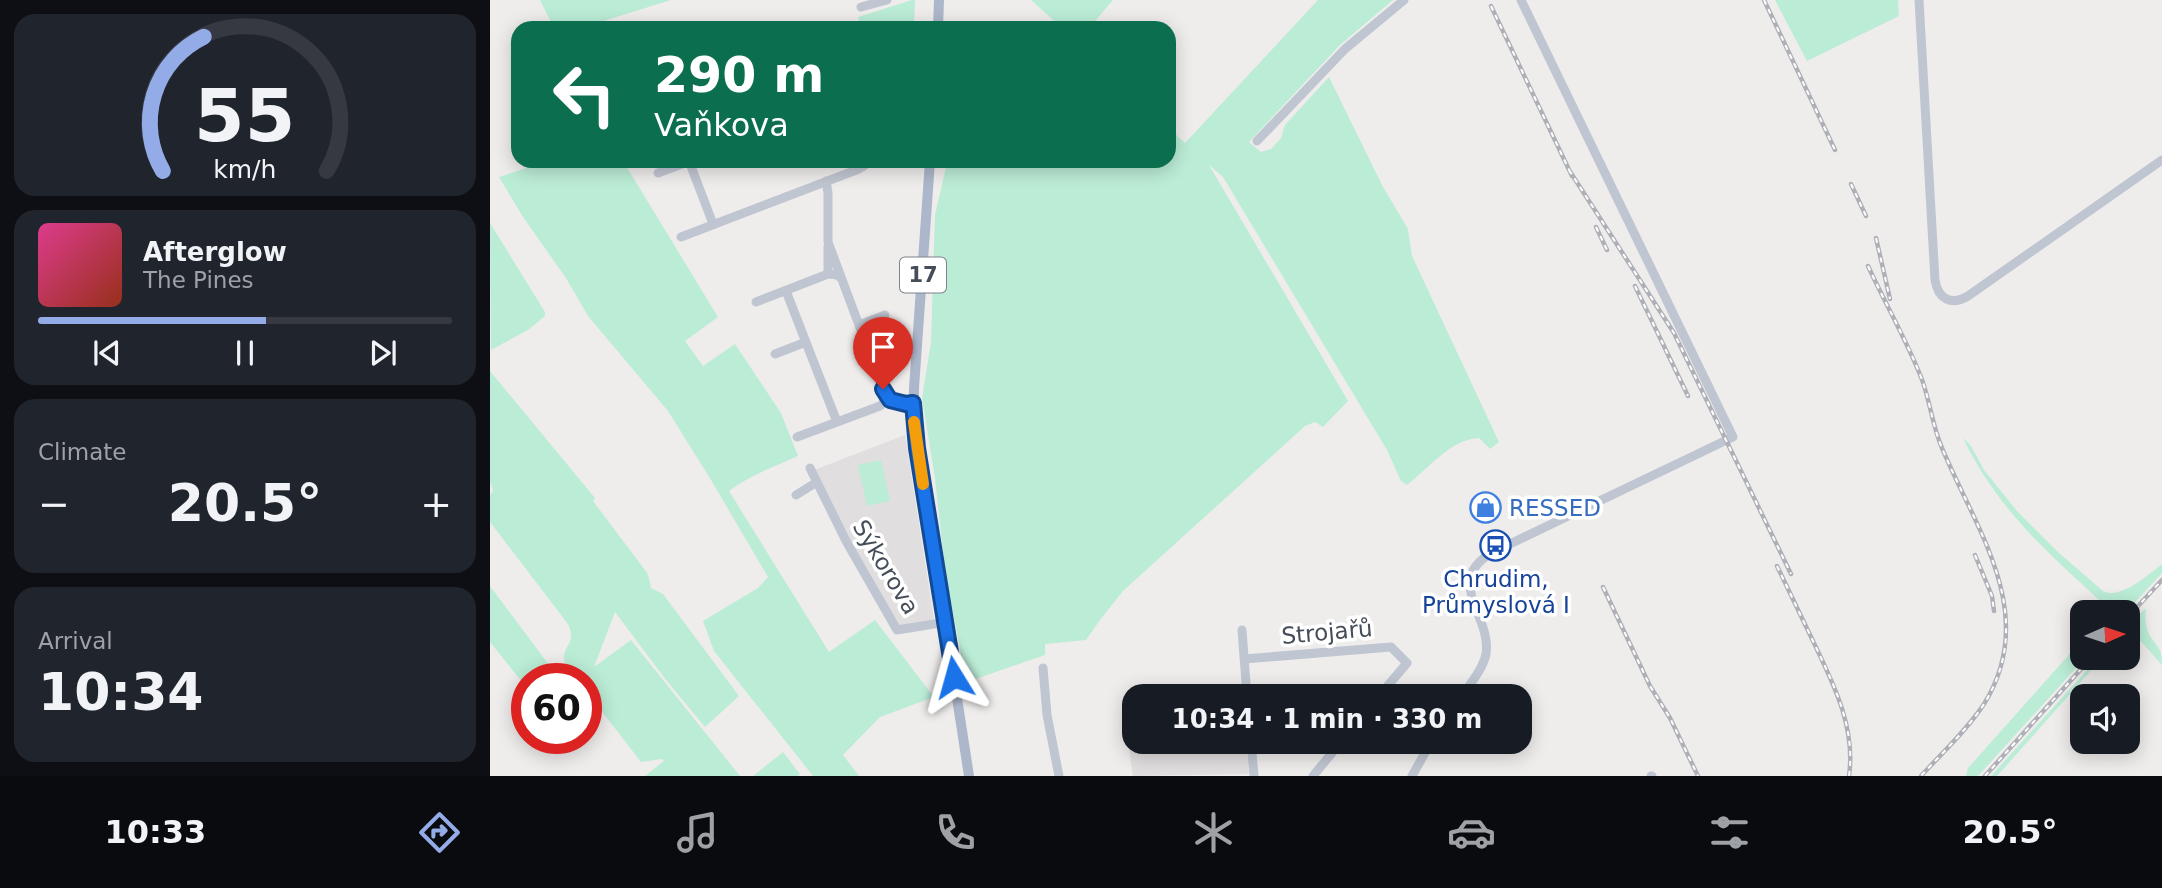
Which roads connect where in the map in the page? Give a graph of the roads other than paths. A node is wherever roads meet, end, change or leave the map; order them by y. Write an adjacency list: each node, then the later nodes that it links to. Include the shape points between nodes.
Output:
1 (887, 0): 6 (street)
2 (939, 0): 7 (main road)
3 (1404, 0): 8 (street, via 1327,66)
4 (1521, 0): 41 (street, via 1733,437 1481,560 1469,589 1485,636 1486,654)
5 (1919, 0): 9 (street, via 1935,280 1944,299 1956,302 1968,296)
6 (861, 7)
7 (938, 21)
8 (1257, 141)
9 (2162, 160)
10 (671, 168): 14 (street)
11 (693, 168): 16 (street)
12 (859, 168): 15 (street)
13 (929, 168): 28 (main road, 17)
14 (658, 173)
15 (826, 181): 16 (street); 18 (street)
16 (713, 224): 17 (street)
17 (681, 237)
18 (828, 242): 19 (street); 20 (street)
19 (828, 274): 20 (street); 21 (street)
20 (842, 279): 24 (street)
21 (786, 291): 22 (street); 25 (street)
22 (756, 302)
23 (885, 315): 24 (street)
24 (859, 325): 27 (street)
25 (806, 342): 26 (street); 30 (street)
26 (775, 354)
27 (885, 395): 28 (street); 29 (street)
28 (910, 404): 29 (street); 35 (main road, 17)
29 (880, 406): 30 (street)
30 (837, 422): 31 (street)
31 (797, 437)
32 (810, 468): 33 (street, Sýkorova)
33 (817, 482): 34 (street); 35 (street, Sýkorova, via 897,630)
34 (796, 495)
35 (946, 622): 45 (main road, 17)
36 (1242, 630): 37 (street)
37 (1244, 659): 39 (street); 40 (street, Strojařů, via 1389,647 1407,663)
38 (1043, 668): 46 (street)
39 (1246, 684)
40 (1389, 684)
41 (1470, 684)
42 (1252, 754): 47 (street)
43 (1331, 754): 48 (street)
44 (1424, 754): 49 (street)
45 (970, 776)
46 (1059, 776)
47 (1254, 776)
48 (1313, 776)
49 (1412, 776)

